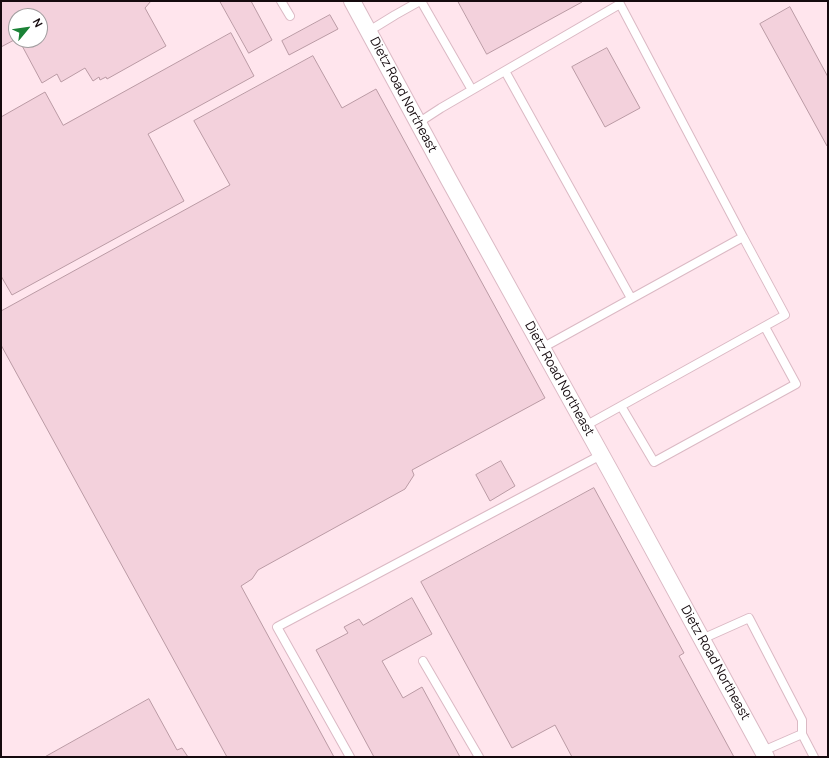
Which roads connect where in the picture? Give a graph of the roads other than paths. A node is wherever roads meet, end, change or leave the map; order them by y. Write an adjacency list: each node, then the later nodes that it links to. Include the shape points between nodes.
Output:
1 (282, 1): 5 (lane)
2 (352, 1): 6 (street, Dietz Road Northeast)
3 (421, 1): 6 (lane); 8 (lane)
4 (619, 2): 7 (lane); 10 (lane)
5 (290, 16)
6 (369, 32): 9 (street, Dietz Road Northeast)
7 (505, 71): 8 (lane); 11 (lane)
8 (472, 90): 9 (lane)
9 (418, 123): 13 (street, Dietz Road Northeast)
10 (743, 237): 11 (lane); 12 (lane, via 785,315)
11 (632, 298): 13 (lane)
12 (765, 327): 14 (lane); 14 (lane, via 796,384 789,388 654,462)
13 (542, 348): 15 (street, Dietz Road Northeast)
14 (621, 406): 15 (lane)
15 (585, 426): 16 (street, Dietz Road Northeast)
16 (601, 455): 17 (street, Dietz Road Northeast); 21 (lane, via 277,627)
17 (702, 639): 19 (lane, via 749,618 802,720); 20 (street, Dietz Road Northeast)
18 (423, 661): 22 (lane)
19 (802, 734): 20 (lane); 23 (lane)
20 (764, 754)
21 (350, 757)
22 (479, 757)
23 (814, 757)

